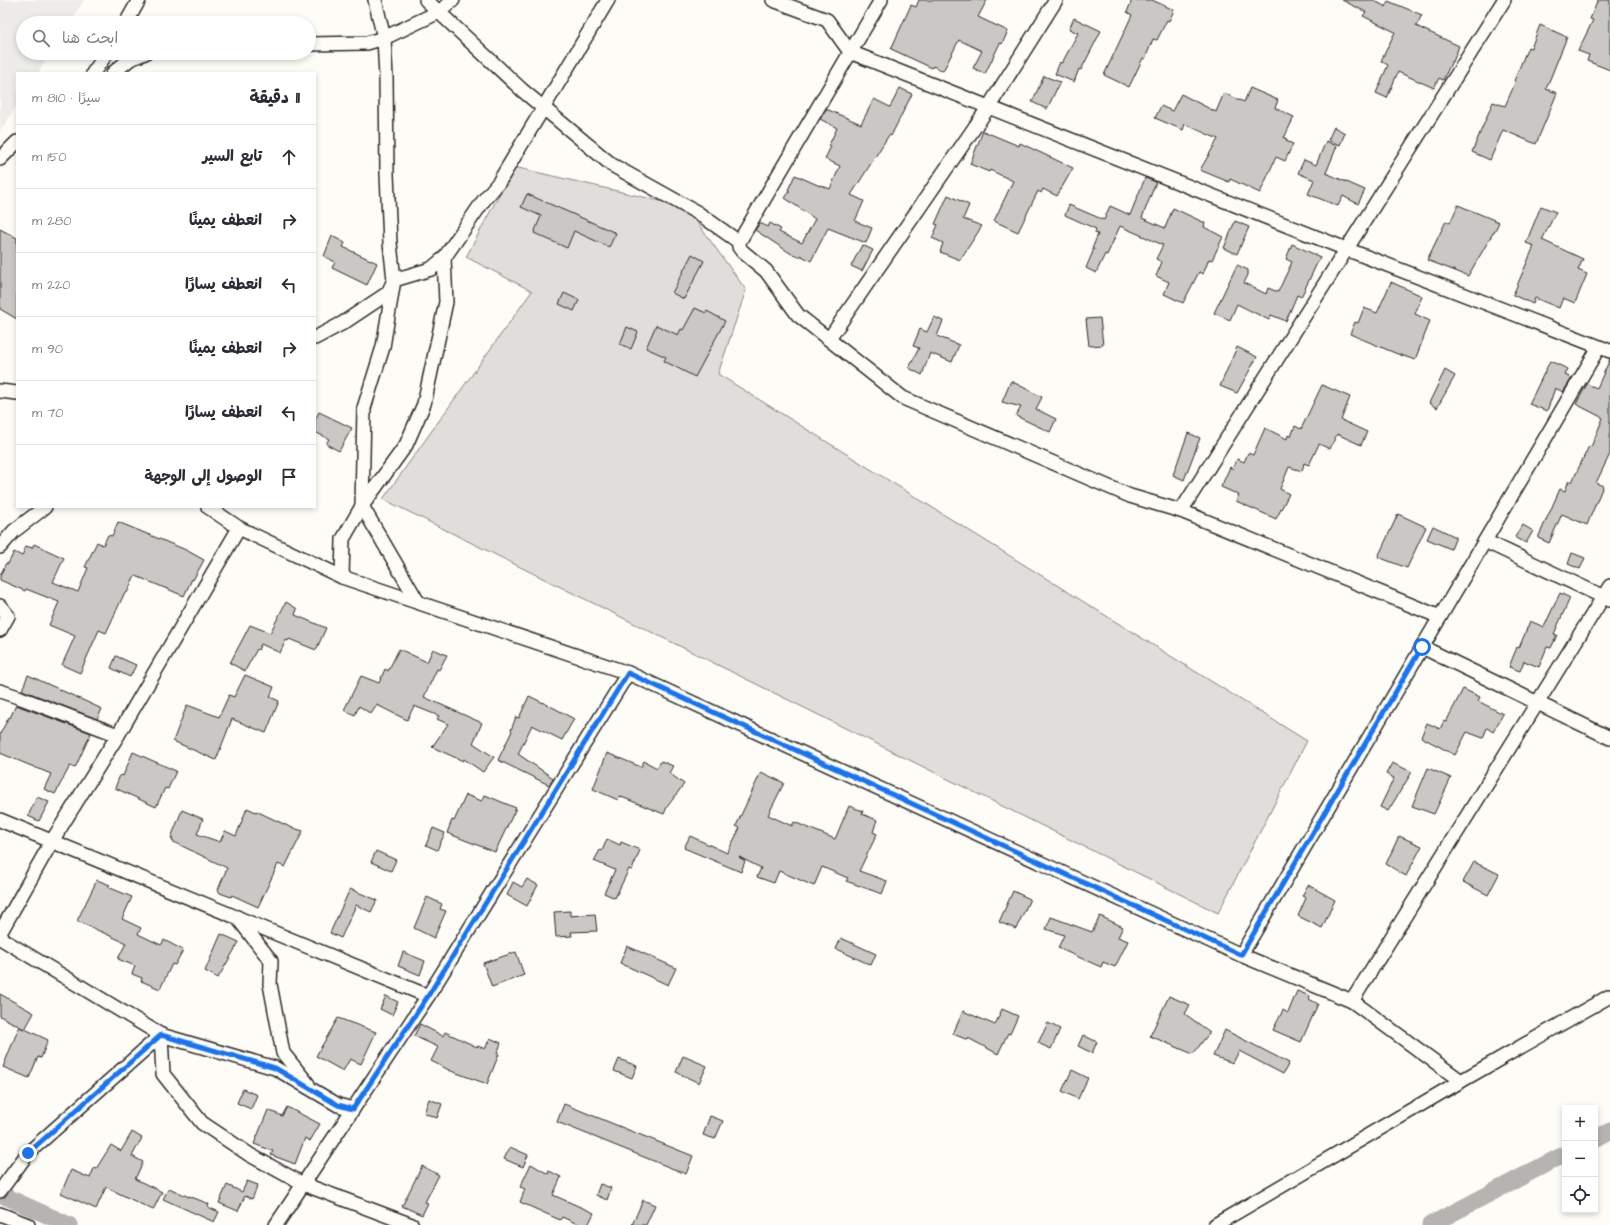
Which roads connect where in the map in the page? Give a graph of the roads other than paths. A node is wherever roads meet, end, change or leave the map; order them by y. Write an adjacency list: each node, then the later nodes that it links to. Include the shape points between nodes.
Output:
1 (139, 0): 11 (street)
2 (375, 0): 12 (street)
3 (426, 0): 10 (street)
4 (453, 0): 10 (street)
5 (608, 0): 19 (street)
6 (772, 0): 14 (street, via 827,20)
7 (881, 0): 14 (street)
8 (1056, 0): 20 (street)
9 (1504, 0): 24 (street)
10 (439, 12): 12 (street); 19 (street)
11 (130, 16)
12 (384, 38): 13 (street, via 367,43); 26 (street, via 389,220)
13 (316, 44)
14 (850, 52): 20 (street); 23 (street)
15 (102, 60): 17 (street)
16 (129, 60): 18 (street)
17 (94, 72)
18 (114, 72)
19 (544, 108): 23 (street, via 612,165 698,213); 25 (street, via 499,182)
20 (988, 108): 24 (street); 28 (street)
21 (16, 143): 22 (street)
22 (0, 159)
23 (739, 242): 28 (street, via 742,251 766,271 798,315)
24 (1346, 250): 29 (street); 35 (street)
25 (444, 258): 26 (street, via 431,269); 32 (street, via 446,302 424,404 406,445)
26 (394, 280): 27 (street, via 388,293); 32 (street, via 383,347 364,408)
27 (316, 337)
28 (829, 340): 35 (street, via 903,398 1130,496)
29 (1605, 349): 37 (street)
30 (0, 390): 31 (street)
31 (16, 393)
32 (362, 506): 39 (street, via 343,539); 41 (street)
33 (44, 508): 38 (street, via 14,531)
34 (209, 508): 36 (street)
35 (1181, 511): 43 (street)
36 (239, 528): 39 (street); 49 (street)
37 (1485, 541): 40 (street); 43 (street)
38 (0, 547)
39 (342, 577): 41 (street)
40 (1608, 594): 48 (street)
41 (418, 602): 46 (street)
42 (0, 606): 44 (street, via 8,616)
43 (1440, 617): 45 (street)
44 (0, 630)
45 (1422, 647): 48 (street); 56 (street)
46 (628, 673): 56 (street); 57 (street)
47 (0, 691): 49 (street)
48 (1538, 702): 50 (street); 59 (street)
49 (118, 735): 52 (street)
50 (1610, 738)
51 (0, 820): 52 (street)
52 (52, 842): 53 (street); 54 (street)
53 (236, 917): 57 (street); 62 (street, via 271,961 270,984 283,1053)
54 (0, 933)
55 (0, 938): 60 (street)
56 (1241, 955): 59 (street)
57 (428, 996): 63 (street)
58 (1610, 996): 61 (street)
59 (1352, 1001): 61 (street)
60 (161, 1035): 62 (street, via 275,1068); 64 (street, via 163,1074 202,1123 250,1155); 65 (street, via 28,1153)
61 (1461, 1081): 70 (street)
62 (315, 1091): 63 (street, via 338,1105)
63 (353, 1109): 64 (street)
64 (303, 1184): 68 (street); 69 (street)
65 (0, 1191)
66 (0, 1214): 67 (street)
67 (28, 1225)
68 (276, 1225)
69 (412, 1225)
70 (1215, 1225)

